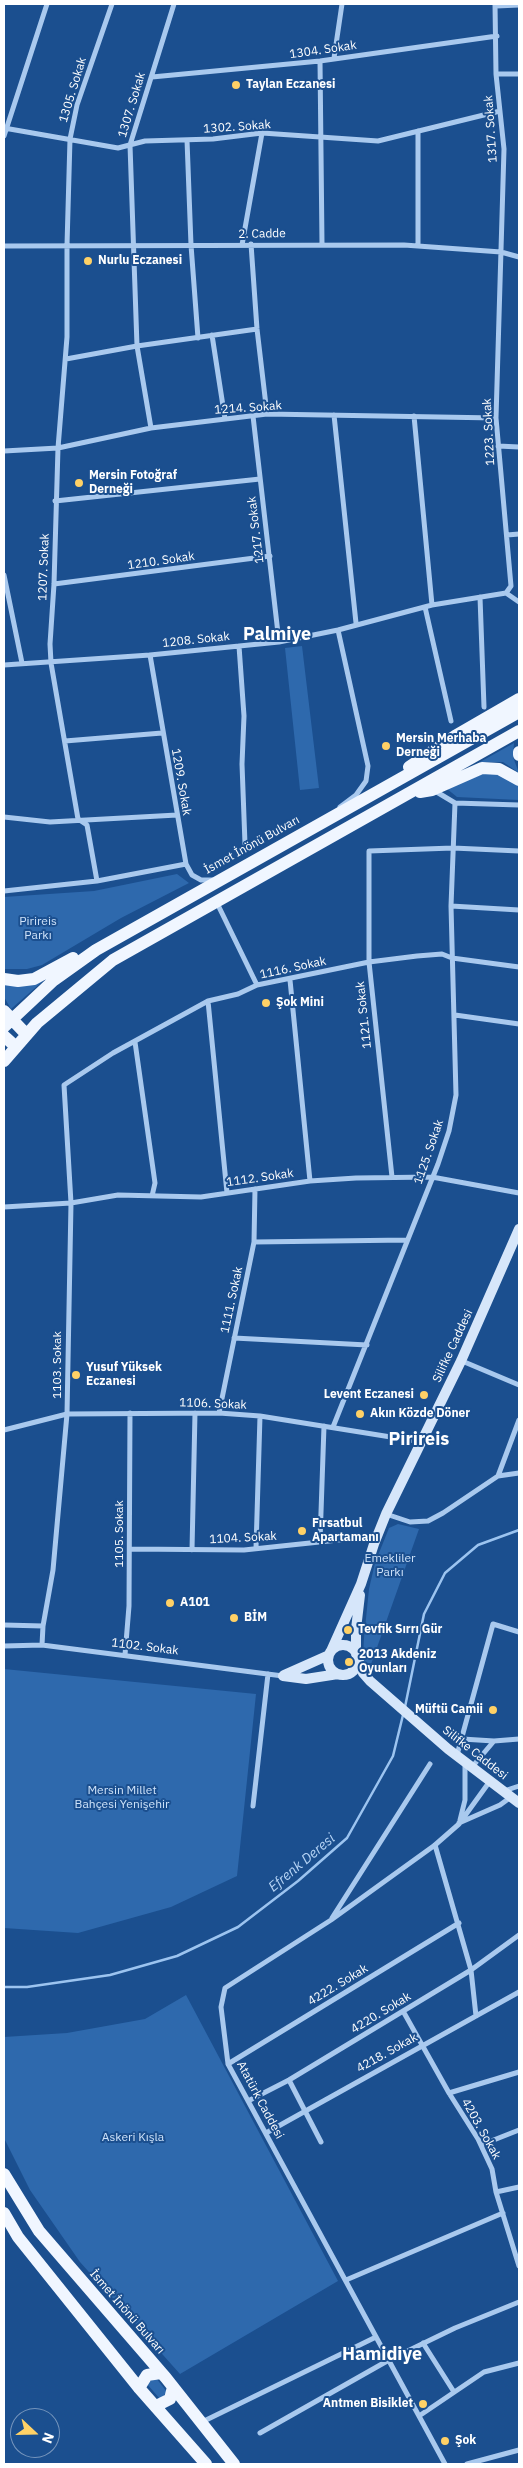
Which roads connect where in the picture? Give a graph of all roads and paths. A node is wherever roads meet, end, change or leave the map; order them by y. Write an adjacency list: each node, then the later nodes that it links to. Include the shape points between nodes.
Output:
1 (47, 4): 14 (street)
2 (112, 4): 19 (street, 1305. Sokak, via 77,105)
3 (174, 4): 12 (street, 1307. Sokak)
4 (342, 4): 8 (street)
5 (495, 5): 6 (street); 7 (street, 1317. Sokak)
6 (519, 5)
7 (497, 36): 8 (street, 1304. Sokak); 10 (street, 1317. Sokak)
8 (334, 58): 9 (street, 1304. Sokak)
9 (320, 61): 12 (street, 1304. Sokak); 18 (street)
10 (496, 74): 11 (street); 13 (street, 1317. Sokak)
11 (519, 74)
12 (152, 77): 21 (street, 1307. Sokak)
13 (500, 111): 15 (street, 1302. Sokak); 30 (street, 1317. Sokak, via 504,149)
14 (4, 128): 17 (street); 19 (street, 1302. Sokak)
15 (418, 131): 18 (street, 1302. Sokak, via 378,141); 29 (street)
16 (262, 133): 18 (street, 1302. Sokak); 20 (street, 1302. Sokak); 27 (street)
17 (4, 136)
18 (321, 138): 23 (street)
19 (70, 139): 21 (street, 1302. Sokak, via 118,148); 24 (street, 1305. Sokak)
20 (187, 140): 21 (street, 1302. Sokak, via 145,141); 26 (street)
21 (130, 145): 25 (street, 1307. Sokak)
22 (251, 244): 23 (street, 2. Cadde); 27 (street, 2. Cadde); 32 (street)
23 (322, 244): 29 (street, 2. Cadde)
24 (67, 245): 25 (street, 2. Cadde); 28 (street, 2. Cadde); 36 (street, 1207. Sokak)
25 (134, 245): 26 (street, 2. Cadde); 35 (street, 1307. Sokak)
26 (191, 245): 27 (street, 2. Cadde); 34 (street)
27 (242, 245)
28 (4, 246)
29 (418, 246): 30 (street, 2. Cadde)
30 (501, 252): 31 (street, 2. Cadde); 42 (street, 1223. Sokak)
31 (519, 257)
32 (257, 329): 33 (street); 37 (street)
33 (212, 335): 34 (street); 41 (street)
34 (198, 338): 35 (street)
35 (137, 346): 36 (street); 43 (street, 1307. Sokak)
36 (66, 359): 46 (street, 1207. Sokak)
37 (267, 414): 38 (street, 1214. Sokak); 39 (street, 1214. Sokak)
38 (334, 415): 40 (street, 1214. Sokak); 60 (street)
39 (253, 416): 41 (street, 1214. Sokak); 48 (street, 1217. Sokak)
40 (414, 416): 42 (street, 1214. Sokak); 58 (street)
41 (225, 418): 43 (street, 1214. Sokak)
42 (496, 418): 44 (street, 1223. Sokak)
43 (151, 428): 46 (street, 1214. Sokak)
44 (498, 446): 45 (street); 51 (street, 1223. Sokak)
45 (519, 447)
46 (58, 448): 47 (street, 1214. Sokak); 49 (street, 1207. Sokak)
47 (4, 451)
48 (260, 479): 49 (street); 52 (street, 1217. Sokak)
49 (55, 501): 54 (street, 1207. Sokak)
50 (519, 534): 51 (street)
51 (506, 535): 55 (street, 1223. Sokak, via 511,586)
52 (270, 556): 54 (street, 1210. Sokak); 62 (street, 1217. Sokak)
53 (4, 575): 65 (street)
54 (54, 584): 66 (street, 1207. Sokak)
55 (506, 593): 56 (street, 1208. Sokak); 57 (street)
56 (480, 597): 58 (street, 1208. Sokak); 69 (street)
57 (519, 602)
58 (432, 605): 59 (street, 1208. Sokak)
59 (425, 607): 60 (street, 1208. Sokak); 71 (street)
60 (356, 623): 61 (street, 1208. Sokak)
61 (338, 630): 62 (street, 1208. Sokak); 82 (street, via 368,766 366,781 356,795 344,802)
62 (278, 642): 63 (street, 1208. Sokak)
63 (239, 646): 64 (street, 1208. Sokak); 85 (street, via 244,716)
64 (150, 655): 66 (street, 1208. Sokak); 73 (street, 1209. Sokak)
65 (22, 663): 66 (street, 1208. Sokak); 67 (street, 1208. Sokak)
66 (51, 663): 74 (street, 1207. Sokak)
67 (4, 665)
68 (519, 699): 79 (main road, via 425,755)
69 (484, 707)
70 (519, 712): 79 (main road, İsmet İnönü Bulvarı)
71 (451, 721)
72 (519, 731): 77 (main road)
73 (162, 733): 74 (street); 81 (street, 1209. Sokak)
74 (65, 741): 84 (street, 1207. Sokak)
75 (519, 780): 76 (main road, via 499,769 482,768)
76 (432, 790): 77 (main road); 78 (street)
77 (405, 795): 92 (main road)
78 (455, 802): 80 (street); 86 (street, 1125. Sokak)
79 (355, 804): 82 (main road, İsmet İnönü Bulvarı)
80 (519, 805)
81 (177, 815): 84 (street); 88 (street, 1209. Sokak)
82 (332, 816): 89 (main road, İsmet İnönü Bulvarı)
83 (4, 817): 84 (street, via 50,822)
84 (78, 819): 90 (street, 1207. Sokak, via 87,825)
85 (245, 844)
86 (452, 848): 87 (street); 93 (street, 1125. Sokak); 97 (street, 1121. Sokak, via 369,851)
87 (519, 851)
88 (186, 864): 89 (street, via 192,875 200,880); 90 (street)
89 (226, 876): 95 (main road, İsmet İnönü Bulvarı)
90 (97, 881): 91 (street)
91 (4, 890)
92 (216, 902): 101 (street); 106 (main road, via 113,960)
93 (451, 906): 94 (street); 96 (street, 1125. Sokak)
94 (519, 910)
95 (96, 950): 99 (main road, via 34,979); 104 (main road, İsmet İnönü Bulvarı)
96 (452, 958): 97 (street, 1116. Sokak, via 442,954); 98 (street, 1116. Sokak); 103 (street, 1125. Sokak)
97 (369, 962): 100 (street, 1116. Sokak); 112 (street, 1121. Sokak)
98 (519, 967)
99 (4, 979)
100 (290, 980): 101 (street, 1116. Sokak); 114 (street)
101 (258, 985): 102 (street, 1116. Sokak)
102 (208, 1001): 108 (street, 1116. Sokak); 116 (street)
103 (455, 1015): 105 (street); 113 (street, 1125. Sokak, via 456,1095 450,1131)
104 (6, 1019): 106 (main road)
105 (519, 1024)
106 (26, 1034): 109 (main road)
107 (4, 1036): 109 (main road)
108 (134, 1042): 111 (street, 1116. Sokak); 118 (street, via 155,1183)
109 (15, 1046): 110 (main road)
110 (4, 1061)
111 (64, 1085): 119 (street, 1103. Sokak)
112 (392, 1177): 113 (street, 1112. Sokak); 114 (street, 1112. Sokak)
113 (432, 1177): 117 (street, 1112. Sokak); 122 (street, 1125. Sokak)
114 (310, 1181): 115 (street, 1112. Sokak)
115 (255, 1189): 116 (street, 1112. Sokak); 123 (street, 1111. Sokak)
116 (227, 1193): 118 (street, 1112. Sokak, via 200,1197)
117 (519, 1193)
118 (152, 1196): 119 (street, 1112. Sokak, via 118,1195)
119 (71, 1202): 120 (street, 1112. Sokak); 132 (street, 1103. Sokak)
120 (4, 1207)
121 (519, 1229): 124 (street, Silifke Caddesi)
122 (406, 1240): 123 (street); 126 (street, 1125. Sokak)
123 (254, 1242): 125 (street, 1111. Sokak)
124 (517, 1243): 127 (street, Silifke Caddesi)
125 (234, 1338): 126 (street); 131 (street, 1111. Sokak)
126 (366, 1345): 136 (street, 1125. Sokak)
127 (461, 1360): 128 (street); 138 (street, Silifke Caddesi)
128 (519, 1386)
129 (130, 1413): 130 (street, 1106. Sokak); 132 (street, 1106. Sokak); 145 (street, 1105. Sokak)
130 (195, 1413): 131 (street, 1106. Sokak); 146 (street)
131 (218, 1413): 133 (street, 1106. Sokak)
132 (68, 1414): 137 (street, 1106. Sokak); 149 (street, 1103. Sokak, via 53,1570)
133 (260, 1416): 135 (street, 1106. Sokak); 144 (street)
134 (519, 1420): 140 (street)
135 (324, 1426): 136 (street, 1106. Sokak); 143 (street)
136 (333, 1428): 138 (street, 1106. Sokak)
137 (4, 1430)
138 (422, 1442): 141 (street, Silifke Caddesi)
139 (519, 1473): 140 (street)
140 (498, 1476): 141 (street, via 428,1521 410,1522)
141 (386, 1514): 147 (street, Silifke Caddesi)
142 (358, 1538): 143 (street, 1104. Sokak)
143 (320, 1541): 144 (street, 1104. Sokak)
144 (256, 1548): 146 (street, 1104. Sokak)
145 (130, 1549): 146 (street, 1104. Sokak); 154 (street, 1105. Sokak)
146 (192, 1550)
147 (361, 1584): 153 (street); 155 (street, via 356,1628)
148 (4, 1624): 149 (street)
149 (43, 1626): 151 (street, 1103. Sokak)
150 (519, 1632): 160 (street, via 493,1624)
151 (42, 1645): 152 (street, 1102. Sokak); 154 (street, 1102. Sokak)
152 (4, 1646)
153 (330, 1653): 155 (street, via 338,1646 347,1646); 157 (street, via 328,1664); 158 (street)
154 (125, 1655): 156 (street, 1102. Sokak)
155 (357, 1656): 157 (street, via 354,1670); 159 (street)
156 (268, 1674): 158 (street, 1102. Sokak); 168 (street)
157 (342, 1674): 158 (street, via 306,1679); 159 (street)
158 (283, 1676)
159 (370, 1681): 163 (street, Silifke Caddesi)
160 (462, 1739): 162 (street); 163 (street)
161 (519, 1739): 162 (street)
162 (494, 1741): 163 (street)
163 (465, 1761): 165 (street, Silifke Caddesi); 169 (street, via 465,1800)
164 (430, 1764): 171 (street)
165 (490, 1781): 167 (street, Silifke Caddesi); 169 (street, Atatürk Caddesi)
166 (519, 1786): 167 (street, Atatürk Caddesi)
167 (511, 1797): 169 (street, Atatürk Caddesi)
168 (253, 1806)
169 (459, 1824): 170 (street, Atatürk Caddesi)
170 (435, 1845): 171 (street, Atatürk Caddesi); 172 (street)
171 (331, 1920): 179 (street, Atatürk Caddesi, via 225,1988 221,2007)
172 (459, 1923): 174 (street); 179 (street, 4222. Sokak)
173 (519, 1935): 174 (street, 4220. Sokak)
174 (471, 1970): 176 (street, 4220. Sokak); 177 (street)
175 (519, 1992): 177 (street, 4218. Sokak)
176 (403, 2011): 178 (street, 4203. Sokak); 181 (street, 4220. Sokak)
177 (476, 2016): 178 (street, 4218. Sokak)
178 (422, 2045): 182 (street, 4203. Sokak); 184 (street, 4218. Sokak)
179 (228, 2064): 183 (street, Atatürk Caddesi)
180 (519, 2072): 182 (street)
181 (290, 2080): 183 (street, 4220. Sokak); 184 (street)
182 (449, 2093): 188 (street, 4203. Sokak)
183 (248, 2101): 186 (street, Atatürk Caddesi)
184 (305, 2111): 186 (street, 4218. Sokak); 187 (street)
185 (519, 2130): 188 (street)
186 (266, 2133): 195 (street, Atatürk Caddesi)
187 (321, 2142)
188 (481, 2145): 191 (street, 4203. Sokak, via 492,2169)
189 (4, 2174): 201 (main road, İsmet İnönü Bulvarı, via 39,2231)
190 (519, 2187): 191 (street)
191 (496, 2192): 193 (street, 4203. Sokak)
192 (4, 2213): 203 (main road, via 18,2237)
193 (503, 2214): 194 (street, 4203. Sokak); 195 (street)
194 (519, 2266)
195 (346, 2280): 197 (street, Atatürk Caddesi)
196 (519, 2302): 198 (street)
197 (376, 2337): 199 (street, Atatürk Caddesi); 207 (street)
198 (423, 2343): 199 (street); 204 (street)
199 (389, 2360): 206 (street, Atatürk Caddesi); 208 (street)
200 (519, 2362): 204 (street, via 484,2372)
201 (161, 2373): 202 (main road, İsmet İnönü Bulvarı); 203 (main road, via 147,2375)
202 (173, 2387): 205 (main road, via 170,2399); 207 (main road, İsmet İnönü Bulvarı)
203 (139, 2388): 205 (main road)
204 (454, 2392): 206 (street)
205 (156, 2406): 210 (main road)
206 (419, 2416): 212 (street, Atatürk Caddesi)
207 (202, 2422): 211 (main road, İsmet İnönü Bulvarı)
208 (260, 2432)
209 (519, 2450): 213 (street)
210 (206, 2464)
211 (234, 2464)
212 (445, 2464)
213 (467, 2464)

